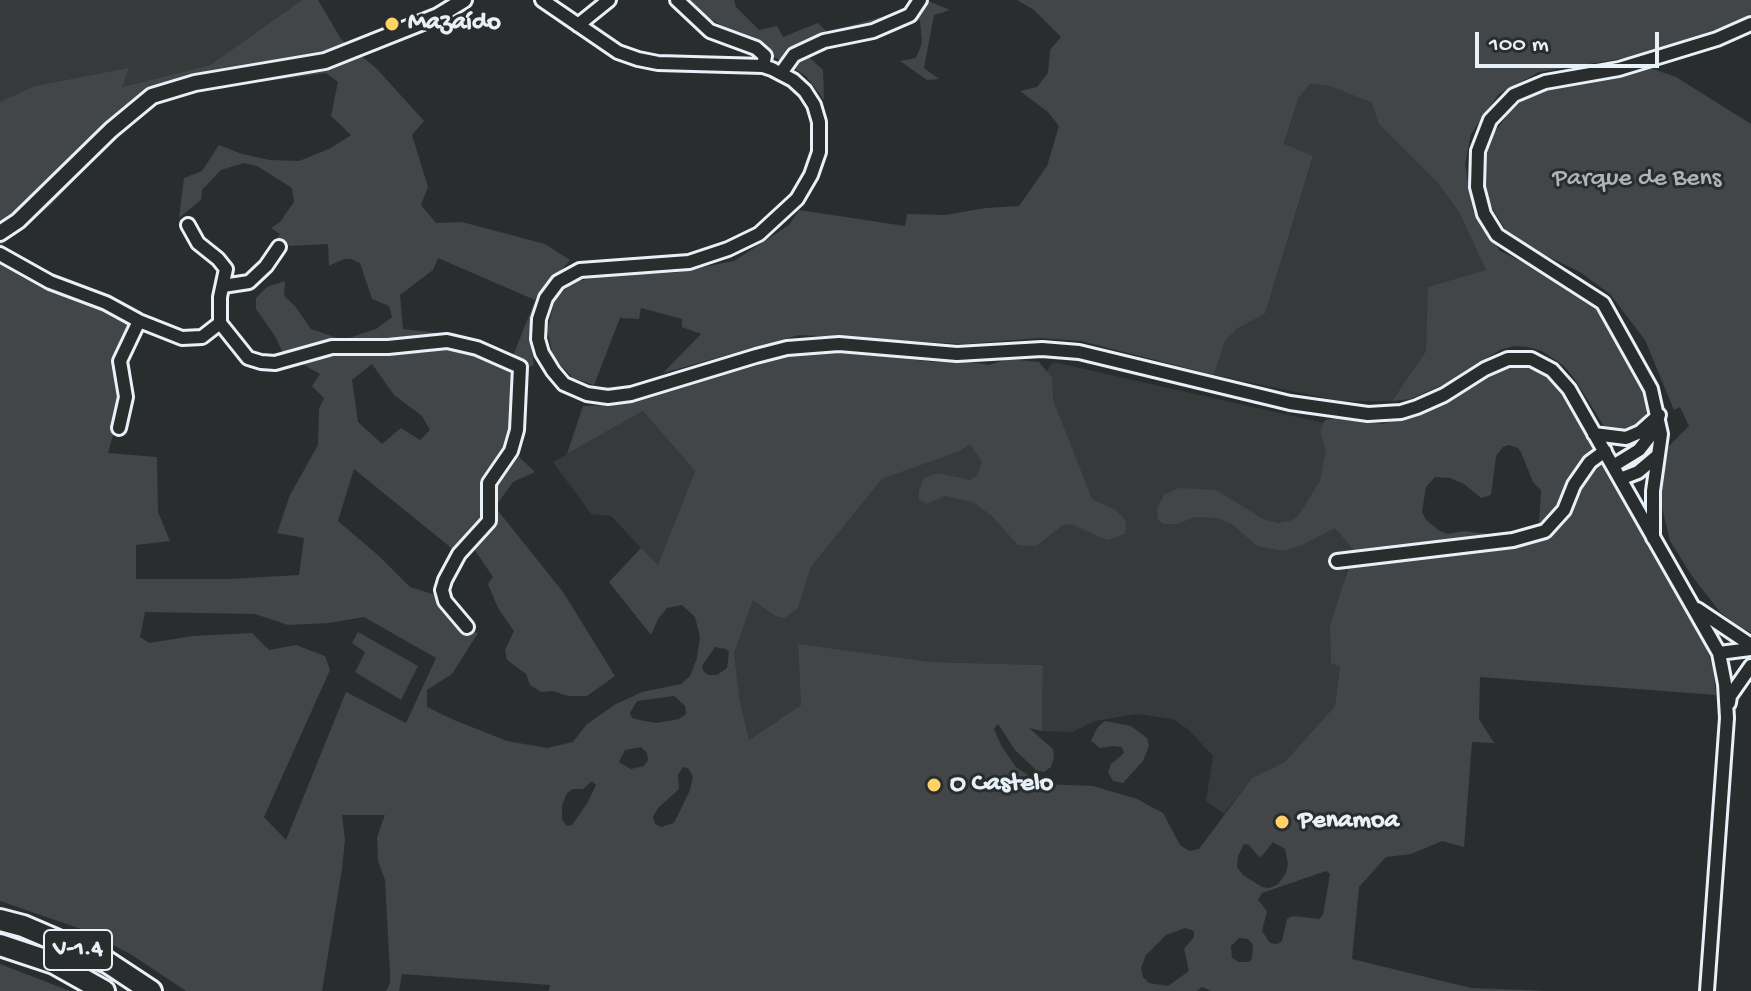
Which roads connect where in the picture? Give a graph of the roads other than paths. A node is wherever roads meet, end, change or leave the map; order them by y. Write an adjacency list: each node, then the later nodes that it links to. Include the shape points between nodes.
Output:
1 (464, 0): 11 (street, via 438,16 325,61 195,83 152,96)
2 (542, 0): 7 (street)
3 (609, 0): 7 (street)
4 (677, 0): 8 (street, via 710,31 756,48 765,56)
5 (920, 0): 9 (street, via 910,15 885,26 824,41 794,55)
6 (1751, 24): 19 (street, via 1619,69 1545,82 1514,95 1490,120 1478,151 1477,187 1497,235 1603,303 1651,389)
7 (578, 25): 8 (street, via 638,59)
8 (763, 66): 9 (street)
9 (781, 73): 17 (street, via 805,91 819,122 819,152 797,199 759,234 708,257 580,270 558,282 539,319)
10 (188, 225): 14 (street, via 198,243 226,269)
11 (0, 233)
12 (279, 247): 14 (street, via 249,282)
13 (0, 254): 15 (street)
14 (223, 286): 16 (street)
15 (139, 321): 16 (street, via 182,338 202,337); 20 (street, via 120,361 126,397)
16 (220, 323): 18 (street, via 248,358 261,362 332,347 447,341)
17 (542, 353): 18 (street); 21 (street, via 564,384 608,397 811,345 957,354 1059,350 1290,403 1368,414 1417,407 1499,361 1522,358 1562,379)
18 (520, 367): 29 (street, via 517,430 511,451 489,483 489,521 459,554 442,590)
19 (1659, 415): 21 (street, via 1626,438); 23 (street); 24 (street, via 1639,450)
20 (119, 428)
21 (1594, 434): 22 (street)
22 (1605, 451): 24 (street); 27 (street, via 1590,462 1564,510 1545,531 1487,544)
23 (1660, 453): 25 (street, via 1651,464); 26 (street)
24 (1613, 466): 25 (street)
25 (1620, 479): 26 (street)
26 (1653, 541): 28 (street)
27 (1337, 561)
28 (1694, 607): 30 (street); 31 (street)
29 (467, 627)
30 (1751, 647): 31 (street)
31 (1719, 653): 33 (street)
32 (1751, 666): 33 (street, via 1730,696)
33 (1727, 718): 38 (street)
34 (0, 920): 37 (highway, V-1.4, via 107,962)
35 (0, 945): 36 (highway, V-1.4, via 54,963)
36 (104, 991)
37 (151, 991)
38 (1707, 991)

